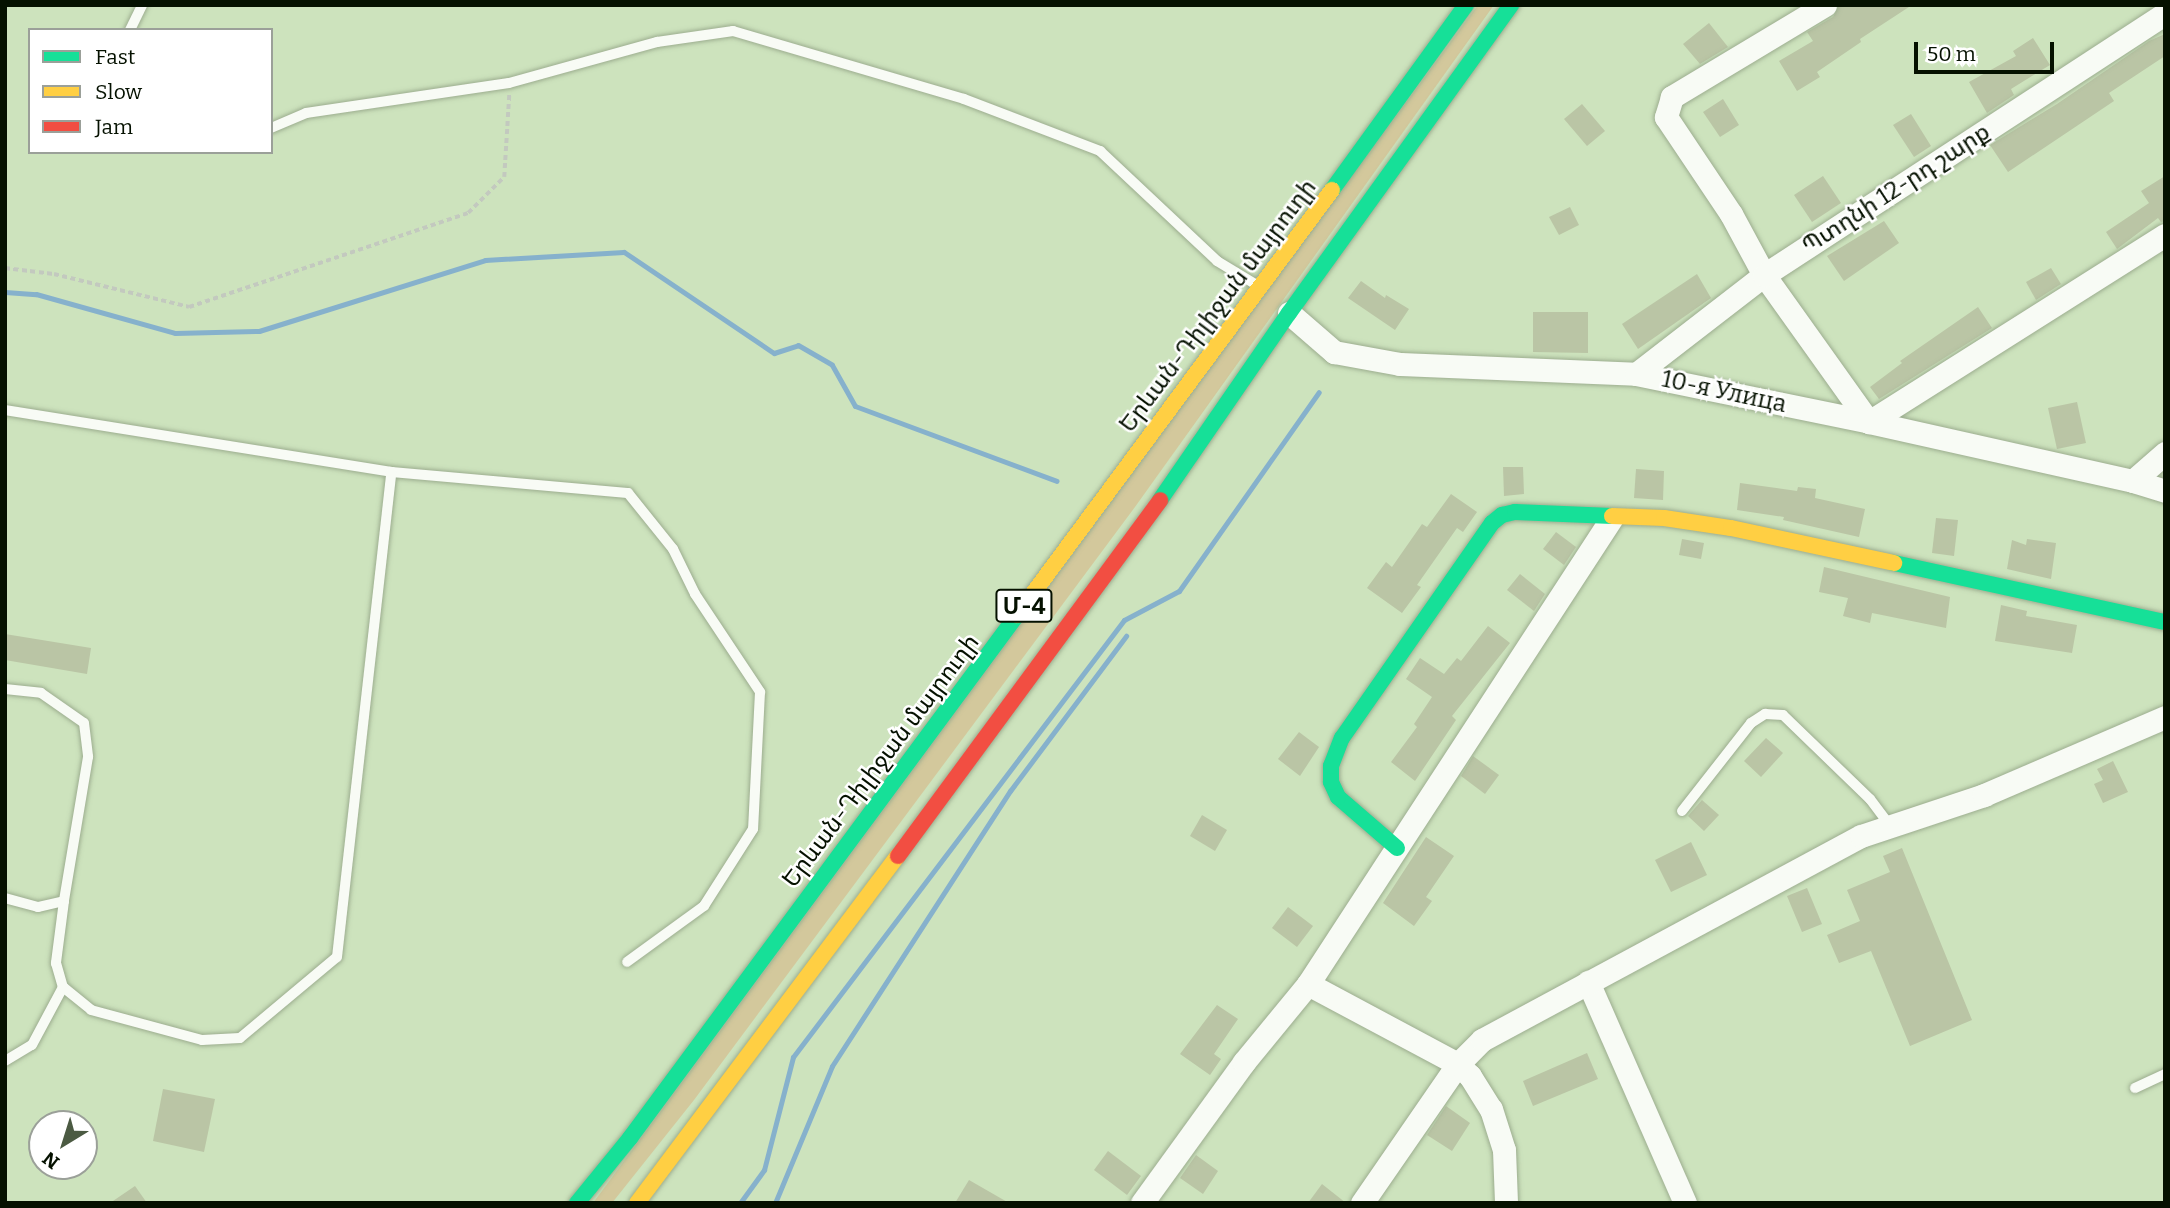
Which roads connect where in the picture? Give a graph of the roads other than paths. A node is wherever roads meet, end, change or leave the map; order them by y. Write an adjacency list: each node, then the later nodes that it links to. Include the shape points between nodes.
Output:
1 (142, 5): 6 (lane)
2 (1466, 5): 10 (main road, Երևան-Դիլիջան մայրուղի / Մ-4)
3 (1511, 5): 11 (main road, Մ-4)
4 (1825, 5): 9 (street, via 1672,97 1666,117 1731,214)
5 (2165, 14): 9 (street, Պտղնի 12-րդ շարք)
6 (131, 28)
7 (273, 127): 10 (lane, via 306,113 509,83 657,42 733,30 964,99 1101,151 1217,261)
8 (2165, 235): 14 (street)
9 (1764, 275): 12 (street, Պտղնի 12-րդ շարք); 14 (street)
10 (1260, 287): 36 (main road, Երևան-Դիլիջան մայրուղի / Մ-4, via 630,1138)
11 (1289, 313): 12 (street, 10-я Улица, via 1334,352 1400,364); 37 (main road, Մ-4, via 1129,545)
12 (1636, 374): 14 (street, 10-я Улица)
13 (5, 410): 16 (lane)
14 (1869, 422): 17 (street, 10-я Улица)
15 (2165, 453): 17 (street)
16 (391, 472): 28 (lane, via 628,493 673,550 695,594 760,692 753,829 704,906); 31 (lane, via 337,957 240,1038 202,1040 90,1010)
17 (2133, 481): 18 (street, 10-я Улица)
18 (2165, 491)
19 (1611, 519): 20 (main road, via 1664,518 1731,527); 25 (street); 25 (main road, via 1515,512 1492,523 1342,738 1331,766 1331,782 1338,797)
20 (2165, 622)
21 (5, 689): 27 (lane, via 41,693 84,723 88,757)
22 (2165, 717): 24 (street, via 1984,795)
23 (1682, 811): 24 (lane, via 1751,723 1765,714 1783,715 1870,799)
24 (1890, 826): 29 (street, via 1861,836)
25 (1397, 848): 30 (street)
26 (5, 898): 27 (lane, via 38,907)
27 (64, 901): 31 (lane, via 56,963)
28 (628, 961)
29 (1588, 982): 33 (street, via 1482,1040); 41 (street)
30 (1308, 984): 33 (street); 38 (street, via 1244,1062)
31 (63, 986): 32 (lane, via 32,1045)
32 (5, 1061)
33 (1458, 1064): 39 (street); 40 (street, via 1481,1091 1498,1129 1507,1169)
34 (2165, 1074): 35 (lane)
35 (2134, 1087)
36 (577, 1203)
37 (637, 1203)
38 (1142, 1203)
39 (1362, 1203)
40 (1506, 1203)
41 (1685, 1203)

